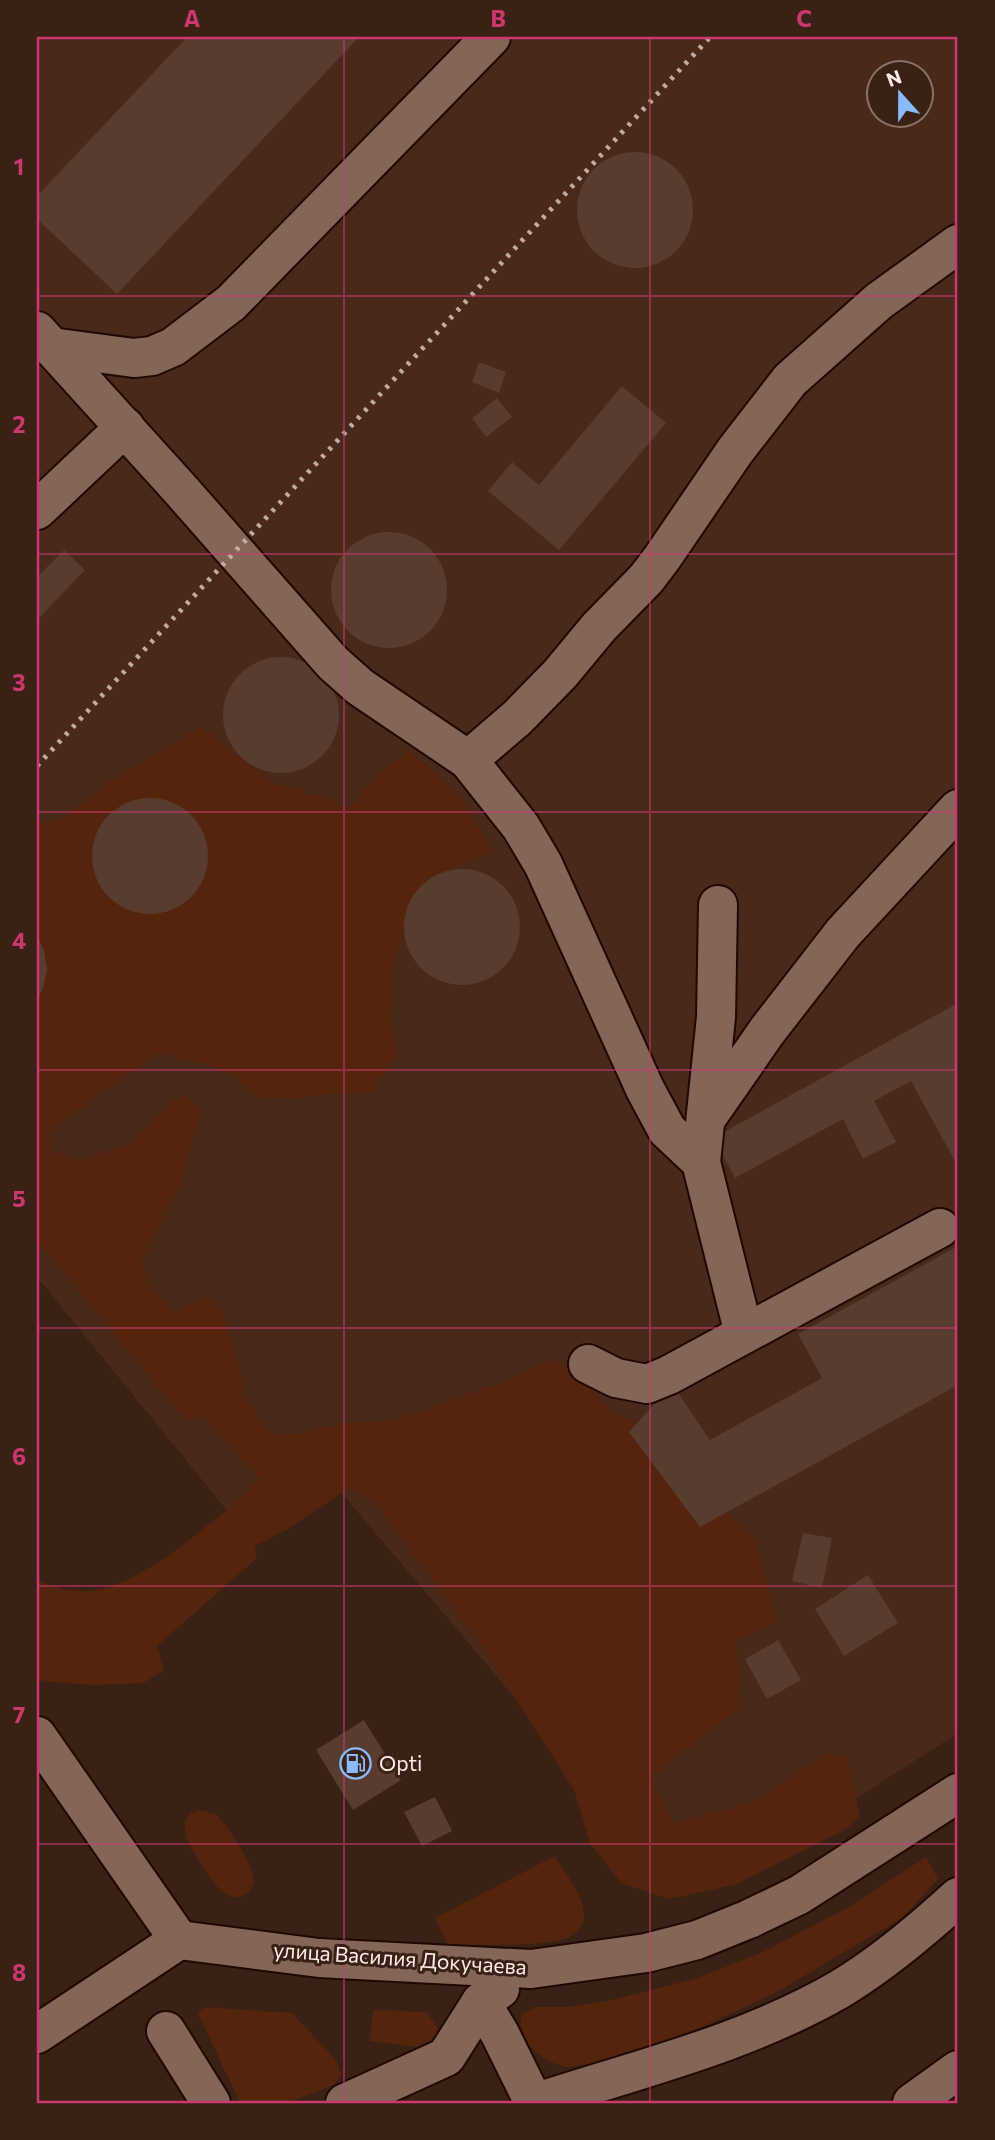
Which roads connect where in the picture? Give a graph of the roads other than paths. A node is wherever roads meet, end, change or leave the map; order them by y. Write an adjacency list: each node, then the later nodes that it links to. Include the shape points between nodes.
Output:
1 (491, 37): 3 (street, via 231,303 173,347 134,358)
2 (958, 244): 6 (street, via 879,301 790,380 646,579 517,718)
3 (44, 339): 4 (street)
4 (125, 427): 5 (street); 6 (street, via 334,663 360,687)
5 (37, 510)
6 (468, 760): 10 (street, via 521,827 543,864 667,1130)
7 (958, 809): 9 (street, via 843,933)
8 (718, 905): 9 (street, via 715,1028)
9 (705, 1120): 10 (street)
10 (701, 1162): 12 (street)
11 (940, 1228): 12 (street)
12 (744, 1334): 13 (street, via 647,1384 616,1378)
13 (588, 1364)
14 (37, 1736): 17 (street)
15 (955, 1803): 18 (street, улица Василия Докучаева, via 799,1895 697,1940 646,1953)
16 (958, 1897): 19 (street, via 879,1964 769,2025 708,2049 534,2103)
17 (179, 1940): 18 (street, улица Василия Докучаева, via 319,1958); 21 (street)
18 (531, 1969): 19 (street)
19 (481, 2002): 24 (street, via 446,2057)
20 (166, 2031): 23 (street)
21 (37, 2034)
22 (958, 2070): 25 (street)
23 (211, 2103)
24 (345, 2103)
25 (912, 2103)

